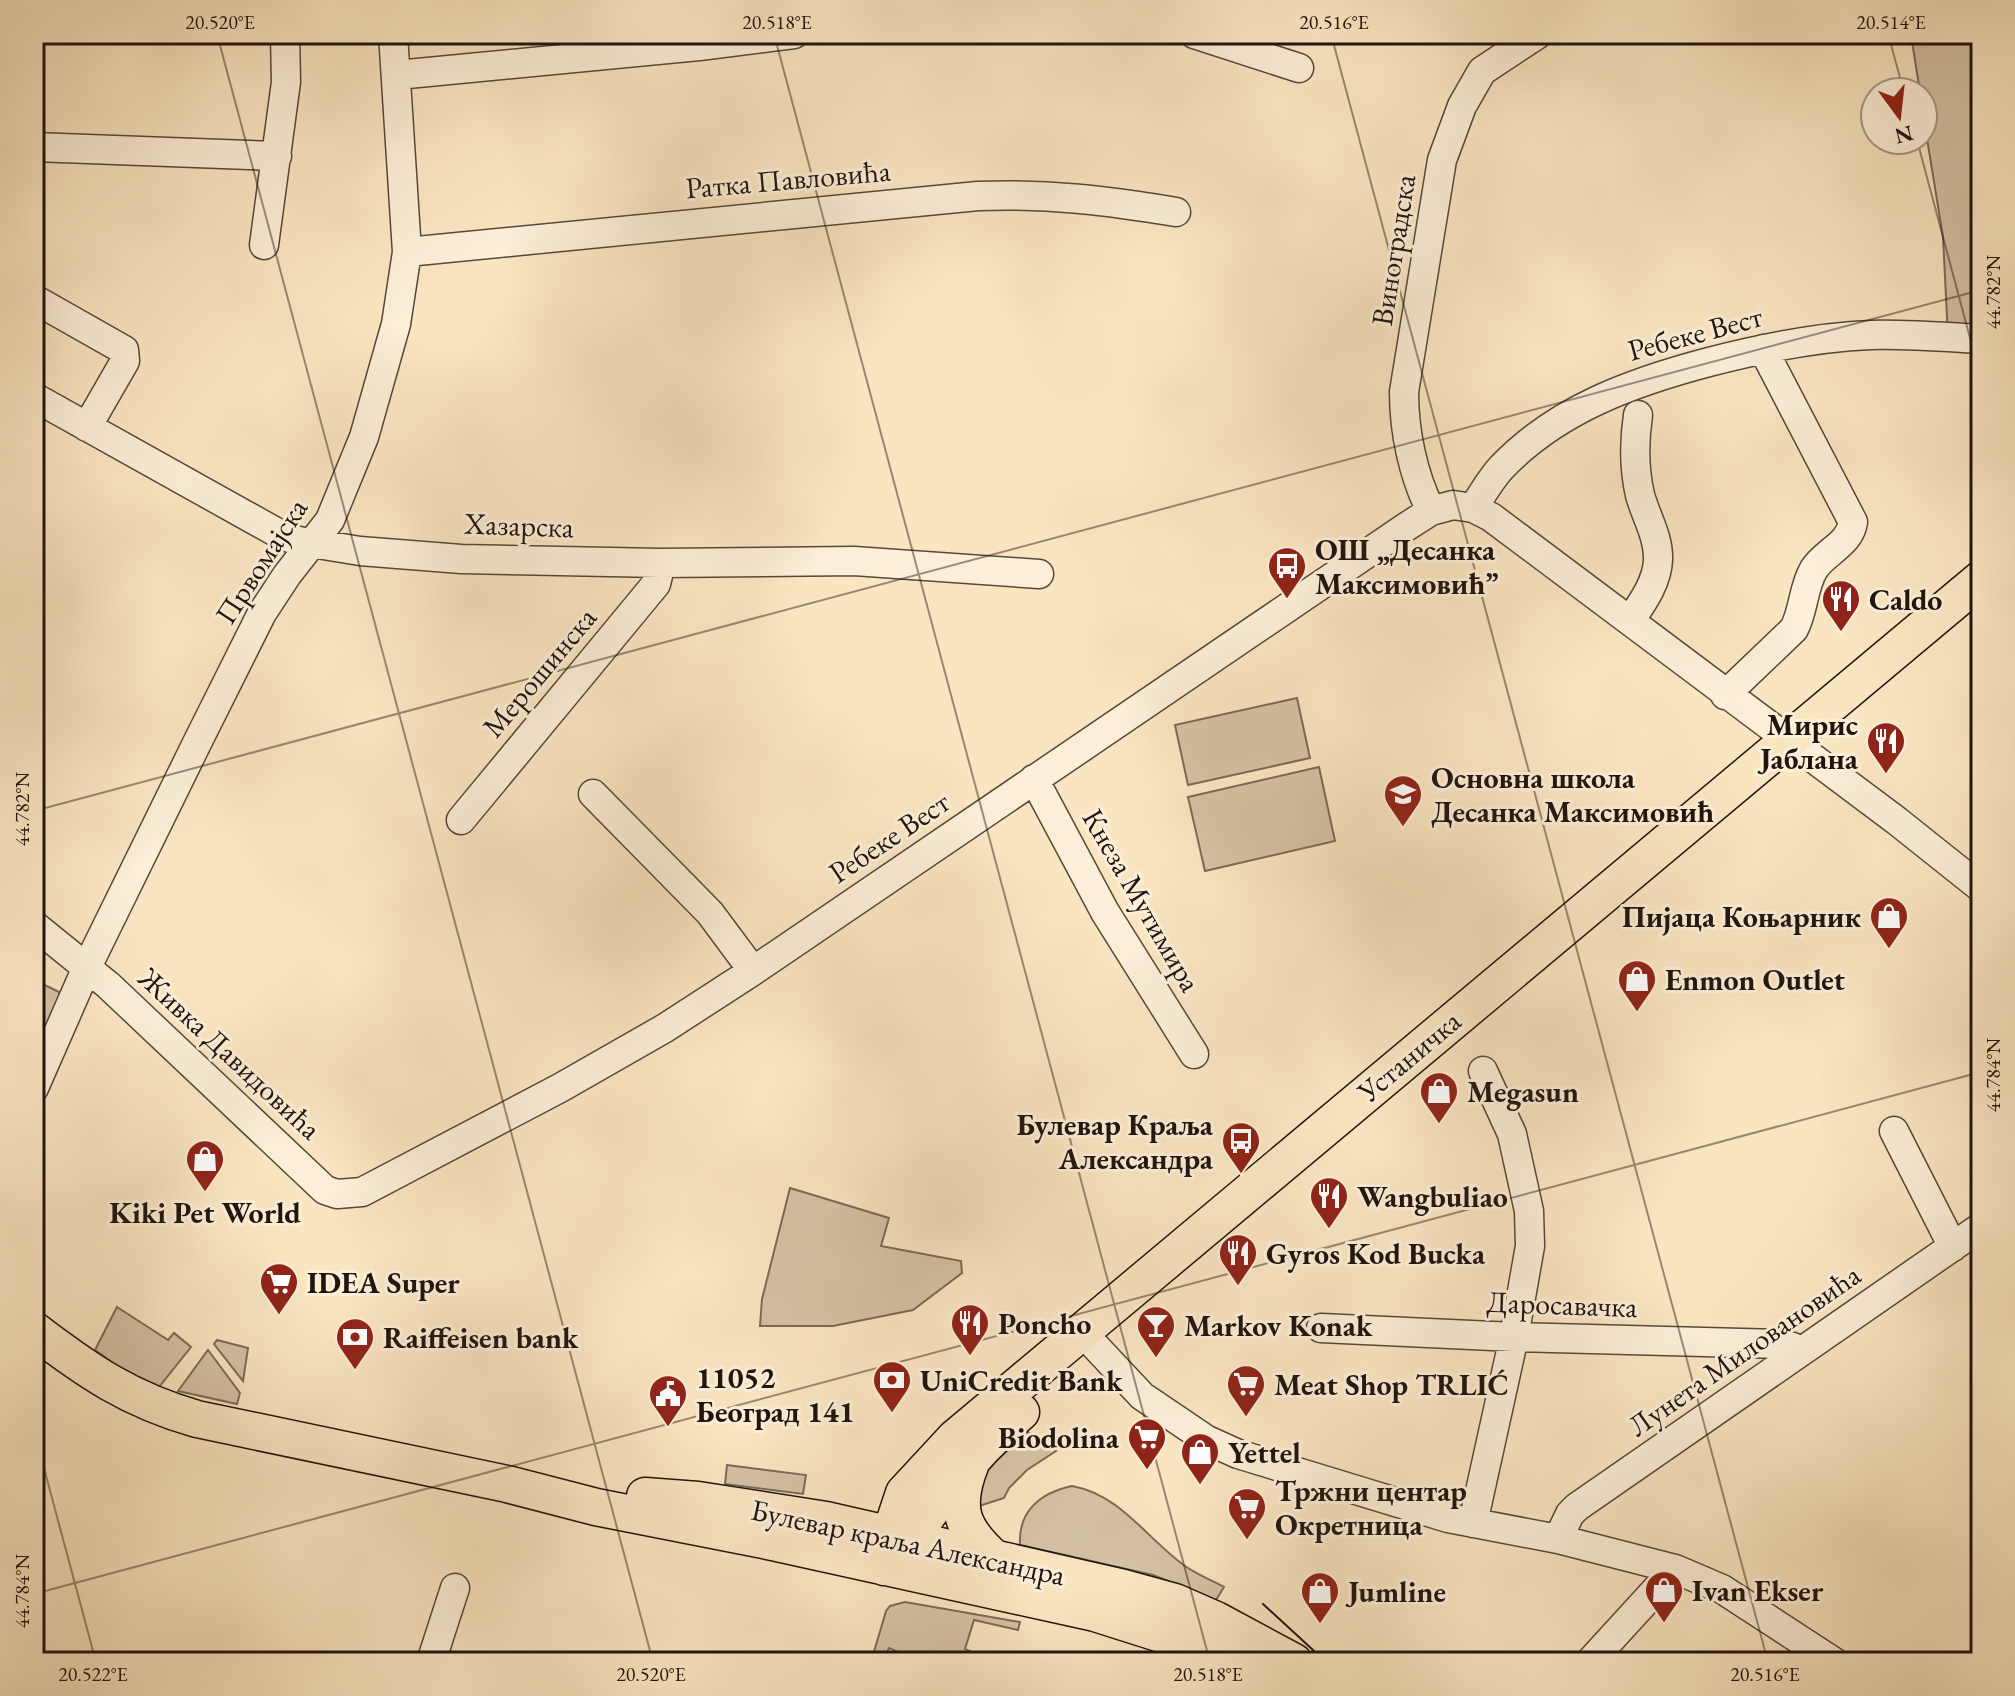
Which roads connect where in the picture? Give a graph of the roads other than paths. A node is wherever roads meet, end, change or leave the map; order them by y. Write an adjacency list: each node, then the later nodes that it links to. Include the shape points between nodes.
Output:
1 (285, 34): 12 (street, via 286,82)
2 (393, 34): 10 (street, Првомајска)
3 (794, 34): 10 (street)
4 (1194, 34): 7 (street)
5 (1493, 34): 9 (street)
6 (1538, 34): 9 (street, Виноградска)
7 (1235, 41): 8 (street)
8 (1299, 68)
9 (1482, 71): 23 (street, Виноградска, via 1442,160 1404,392 1415,469)
10 (397, 75): 15 (street, Првомајска)
11 (34, 147): 12 (street)
12 (277, 156): 14 (street)
13 (1176, 212): 15 (street, Ратка Павловића, via 1058,196 978,196)
14 (264, 245)
15 (407, 252): 24 (street, Првомајска, via 396,324 364,437 330,520)
16 (34, 299): 21 (street, via 124,350 125,361)
17 (1981, 339): 18 (street, Ребеке Вест, via 1873,335)
18 (1763, 349): 22 (street, Ребеке Вест, via 1635,382 1586,405 1513,456); 30 (street, via 1853,522 1846,539 1813,571 1794,629)
19 (34, 397): 21 (street, Хазарска)
20 (1638, 415): 29 (street, via 1636,470 1658,560)
21 (87, 427): 24 (street, Хазарска, via 283,536)
22 (1473, 508): 23 (street, Ребеке Вест, via 1453,505); 29 (street)
23 (1431, 511): 32 (street, Ребеке Вест)
24 (312, 544): 25 (street, Хазарска, via 461,559); 37 (street, Првомајска, via 262,613)
25 (661, 563): 26 (street, Хазарска, via 854,561); 34 (street, Мерошинска, via 656,584)
26 (1039, 574)
27 (1981, 579): 31 (main road, Устаничка)
28 (1981, 610): 31 (main road, Устаничка)
29 (1630, 621): 30 (street)
30 (1725, 695): 31 (street)
31 (1799, 747): 35 (street); 49 (main road, Устаничка, via 1539,975)
32 (1034, 779): 38 (street, Ребеке Вест); 39 (street, Кнеза Мутимира, via 1105,912)
33 (593, 794): 38 (street, via 710,913)
34 (461, 820)
35 (1981, 888)
36 (34, 925): 37 (street, Живка Давидовића)
37 (87, 967): 41 (street, Првомајска); 43 (street, Живка Давидовића)
38 (753, 971): 43 (street, Ребеке Вест, via 560,1088 374,1187 351,1195)
39 (1194, 1054)
40 (1483, 1071): 48 (street, via 1512,1134 1530,1220 1528,1266)
41 (34, 1088)
42 (1894, 1131): 45 (street)
43 (325, 1190)
44 (1981, 1227): 45 (street, Лунета Миловановића)
45 (1953, 1247): 50 (street, Лунета Миловановића)
46 (1321, 1328): 48 (street, Даросавачка)
47 (34, 1330): 52 (main road, Булевар краља Александра, via 113,1386 162,1409)
48 (1514, 1337): 50 (street, Даросавачка, via 1782,1344); 55 (street)
49 (1089, 1340): 51 (main road, Устаничка); 53 (main road, Устаничка, via 955,1438); 55 (street, via 1142,1396 1207,1440 1406,1507)
50 (1798, 1353): 56 (street, Лунета Миловановића, via 1577,1507)
51 (973, 1458): 57 (main road, Устаничка); 58 (main road, via 962,1489 963,1518 971,1536)
52 (507, 1484): 54 (main road, Булевар краља Александра, via 698,1500); 57 (main road, Булевар краља Александра, via 596,1507)
53 (904, 1493): 54 (main road, via 861,1513); 57 (main road, Устаничка)
54 (826, 1520): 57 (main road, Булевар краља Александра)
55 (1473, 1523): 56 (street)
56 (1558, 1539): 59 (street)
57 (895, 1553): 58 (main road, Булевар краља Александра); 62 (main road, Булевар краља Александра)
58 (996, 1560): 63 (main road, Булевар краља Александра, via 1175,1602)
59 (1675, 1569): 64 (street); 65 (street, via 1722,1589)
60 (455, 1588): 61 (street)
61 (431, 1662)
62 (1238, 1662)
63 (1294, 1662)
64 (1590, 1662)
65 (1834, 1662)

